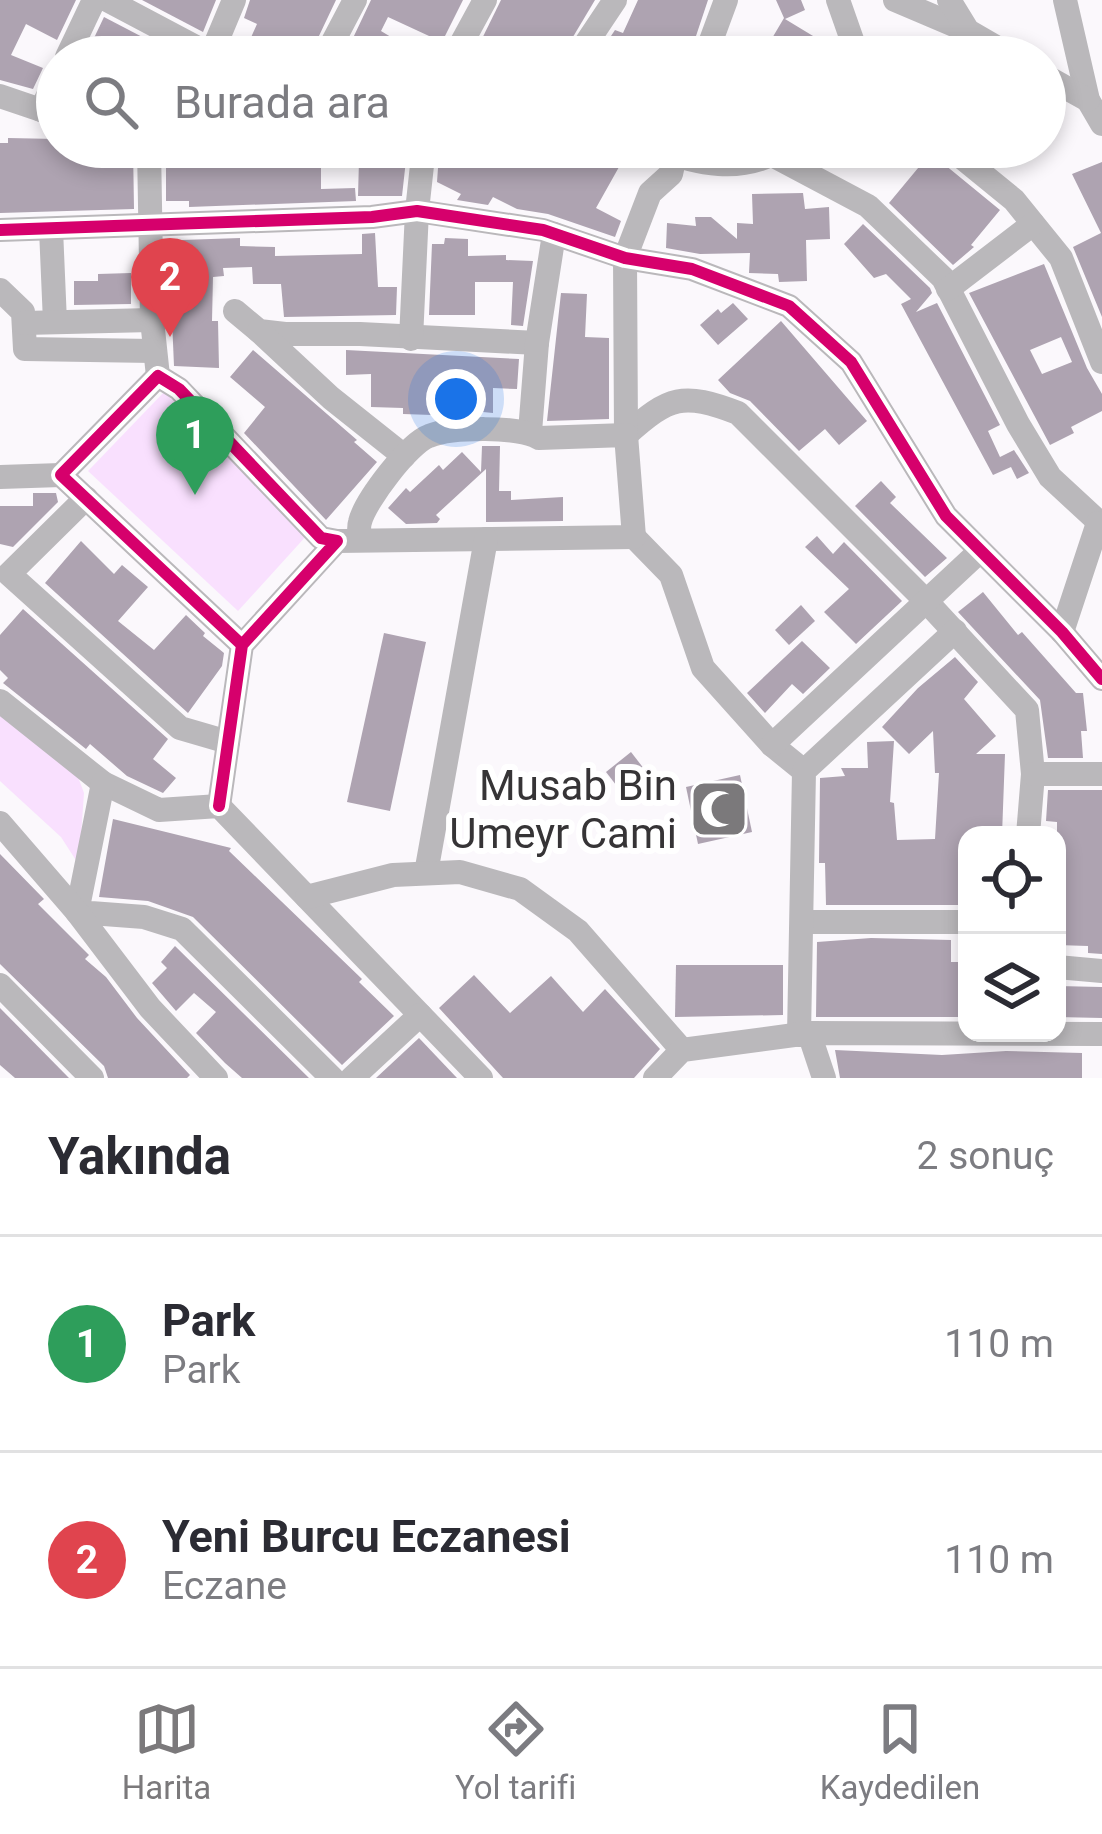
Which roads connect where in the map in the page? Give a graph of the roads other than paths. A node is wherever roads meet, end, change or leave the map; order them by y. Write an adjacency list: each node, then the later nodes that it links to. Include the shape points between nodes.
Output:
1 (94, 0): 13 (street)
2 (107, 0): 14 (street)
3 (234, 0): 15 (street)
4 (356, 0): 16 (street)
5 (485, 0): 17 (street)
6 (615, 0): 18 (street)
7 (726, 0): 19 (street)
8 (838, 0): 20 (street)
9 (895, 0): 12 (street)
10 (949, 0): 12 (street)
11 (1064, 0): 24 (street)
12 (968, 32): 21 (street)
13 (77, 36)
14 (173, 36)
15 (219, 36)
16 (336, 36)
17 (465, 36)
18 (591, 36)
19 (713, 36)
20 (851, 36)
21 (975, 36)
22 (1066, 88): 24 (street)
23 (0, 96): 25 (street)
24 (1088, 100): 26 (street)
25 (36, 106)
26 (1102, 124)
27 (150, 168): 34 (street)
28 (422, 168): 32 (street)
29 (669, 168): 38 (street)
30 (807, 168): 39 (street, via 868,206)
31 (975, 168): 33 (street)
32 (417, 211): 34 (street); 37 (street); 46 (street)
33 (1033, 224): 39 (street); 48 (street, via 1061,258)
34 (151, 227): 35 (street); 42 (street)
35 (51, 229): 36 (street); 44 (street)
36 (0, 230)
37 (554, 234): 38 (street); 47 (street)
38 (625, 258): 51 (street); 60 (street, via 692,269 789,306 851,362 946,516)
39 (948, 289): 56 (street, via 1050,477)
40 (0, 290): 43 (street)
41 (235, 311): 45 (street)
42 (152, 320): 44 (street); 49 (street)
43 (24, 322): 44 (street); 49 (street, via 26,350)
44 (56, 322)
45 (259, 331): 46 (street); 52 (street)
46 (411, 339): 47 (street)
47 (537, 344): 50 (street)
48 (1102, 362)
49 (156, 363): 53 (street); 59 (street, via 321,538)
50 (530, 432): 51 (street); 52 (street, via 430,436)
51 (626, 435): 57 (street); 61 (street, via 659,405 700,398 738,413)
52 (404, 456): 59 (street)
53 (61, 475): 54 (street); 55 (street)
54 (0, 477)
55 (86, 498): 64 (street); 67 (street, via 8,574 180,728)
56 (1100, 524): 63 (street)
57 (634, 537): 58 (street); 68 (street, via 671,575 703,668)
58 (486, 539): 59 (street); 76 (street)
59 (348, 540): 64 (street)
60 (979, 552): 61 (street); 63 (street)
61 (926, 601): 62 (street); 68 (street)
62 (955, 631): 69 (street); 70 (street, via 1027,710)
63 (1062, 632): 65 (street)
64 (242, 645): 67 (street)
65 (1102, 679)
66 (0, 701): 72 (street)
67 (228, 742): 73 (street)
68 (772, 745): 69 (street)
69 (804, 771): 79 (street)
70 (1033, 774): 71 (street); 75 (street)
71 (1102, 775)
72 (103, 783): 73 (street, via 159,810); 78 (street)
73 (219, 806): 77 (street)
74 (0, 823): 78 (street)
75 (1029, 826)
76 (426, 874): 77 (street, via 393,874); 87 (street, via 460,872 520,889 578,931)
77 (307, 897): 84 (street)
78 (77, 911): 89 (street); 90 (street, via 182,928)
79 (802, 922): 80 (street); 85 (street)
80 (958, 922)
81 (1066, 968): 82 (street)
82 (1102, 971)
83 (0, 985): 88 (street)
84 (420, 1015): 91 (street); 92 (street)
85 (804, 1034): 86 (street); 87 (street); 94 (street)
86 (1102, 1034)
87 (682, 1050): 93 (street)
88 (92, 1078)
89 (216, 1078)
90 (332, 1078)
91 (352, 1078)
92 (481, 1078)
93 (655, 1078)
94 (824, 1078)

